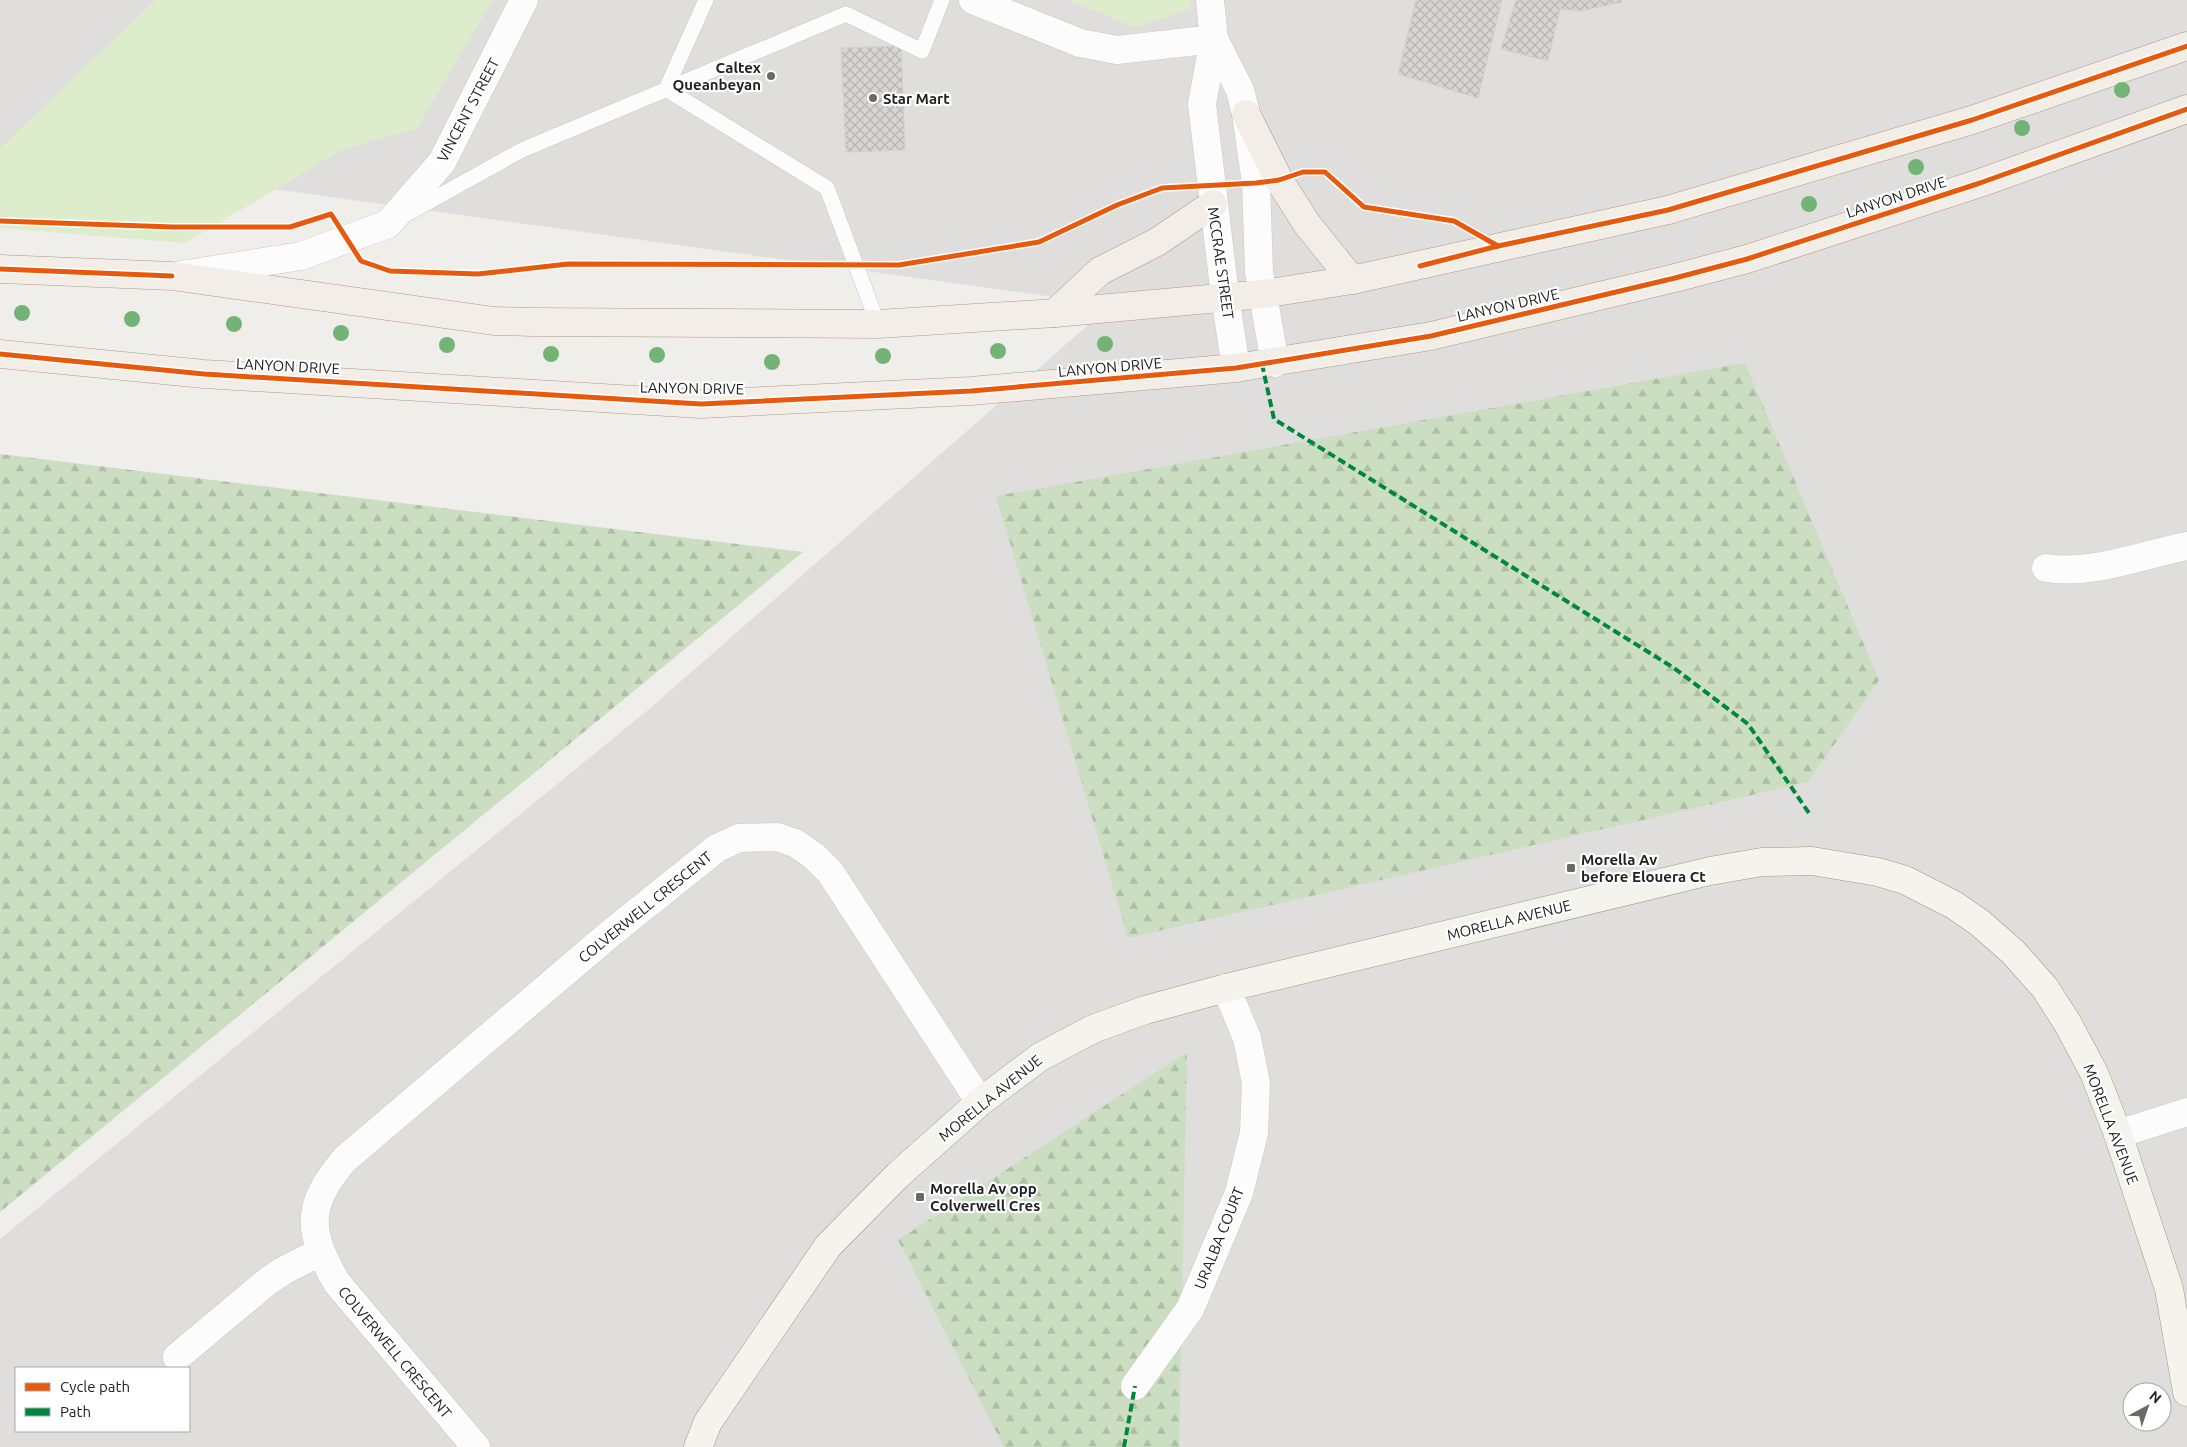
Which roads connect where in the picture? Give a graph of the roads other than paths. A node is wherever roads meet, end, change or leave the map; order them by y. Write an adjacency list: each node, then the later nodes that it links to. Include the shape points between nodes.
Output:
1 (524, 0): 12 (street, VINCENT STREET, via 442,162)
2 (706, 0): 8 (lane)
3 (942, 0): 8 (lane, via 922,51 846,14)
4 (973, 0): 6 (street, via 1080,43 1117,50)
5 (1210, 0): 6 (street, MCCRAE STREET)
6 (1214, 39): 10 (street, MCCRAE STREET, via 1240,90); 11 (street, MCCRAE STREET, via 1202,104)
7 (2187, 46): 15 (main road, via 1972,120 1668,210)
8 (666, 89): 12 (lane, via 522,150); 19 (lane, via 827,188)
9 (2187, 109): 21 (main road, LANYON DRIVE, via 1980,183 1747,258 1432,336)
10 (1246, 114): 15 (main road, via 1279,180 1307,224); 16 (street, MCCRAE STREET, via 1256,183)
11 (1213, 204): 17 (street, MCCRAE STREET); 18 (main road, via 1157,242 1100,271)
12 (388, 224): 14 (street, VINCENT STREET, via 301,256)
13 (0, 269): 14 (main road)
14 (172, 276): 19 (main road, via 494,321)
15 (1352, 280): 16 (main road)
16 (1262, 294): 17 (main road); 21 (street, MCCRAE STREET)
17 (1224, 296): 18 (main road); 22 (street, MCCRAE STREET)
18 (1055, 313): 19 (main road)
19 (878, 324)
20 (0, 354): 22 (main road, LANYON DRIVE, via 204,374 701,404 971,391)
21 (1275, 363): 22 (main road, LANYON DRIVE)
22 (1236, 368)
23 (2187, 546): 24 (street, via 2100,567 2078,570)
24 (2046, 568)
25 (1226, 988): 26 (street, MORELLA AVENUE, via 1145,1010 1093,1029 1040,1057); 28 (street, MORELLA AVENUE, via 1710,871 1762,862 1812,861 1905,880 1954,905 2013,952 2045,988 2068,1024 2094,1072); 31 (street, URALBA COURT, via 1247,1038 1256,1083 1254,1132 1239,1193 1190,1309)
26 (980, 1102): 29 (street, COLVERWELL CRESCENT, via 830,872 795,843 777,837 739,838 717,848 611,933 345,1159 328,1179 318,1199 314,1219); 34 (street, MORELLA AVENUE, via 898,1175 828,1246 708,1422)
27 (2187, 1112): 28 (street)
28 (2118, 1134): 32 (street, MORELLA AVENUE, via 2169,1289)
29 (320, 1252): 30 (street, via 268,1281); 33 (street, COLVERWELL CRESCENT, via 337,1283)
30 (177, 1357)
31 (1135, 1386)
32 (2187, 1392)
33 (476, 1447)
34 (698, 1447)

